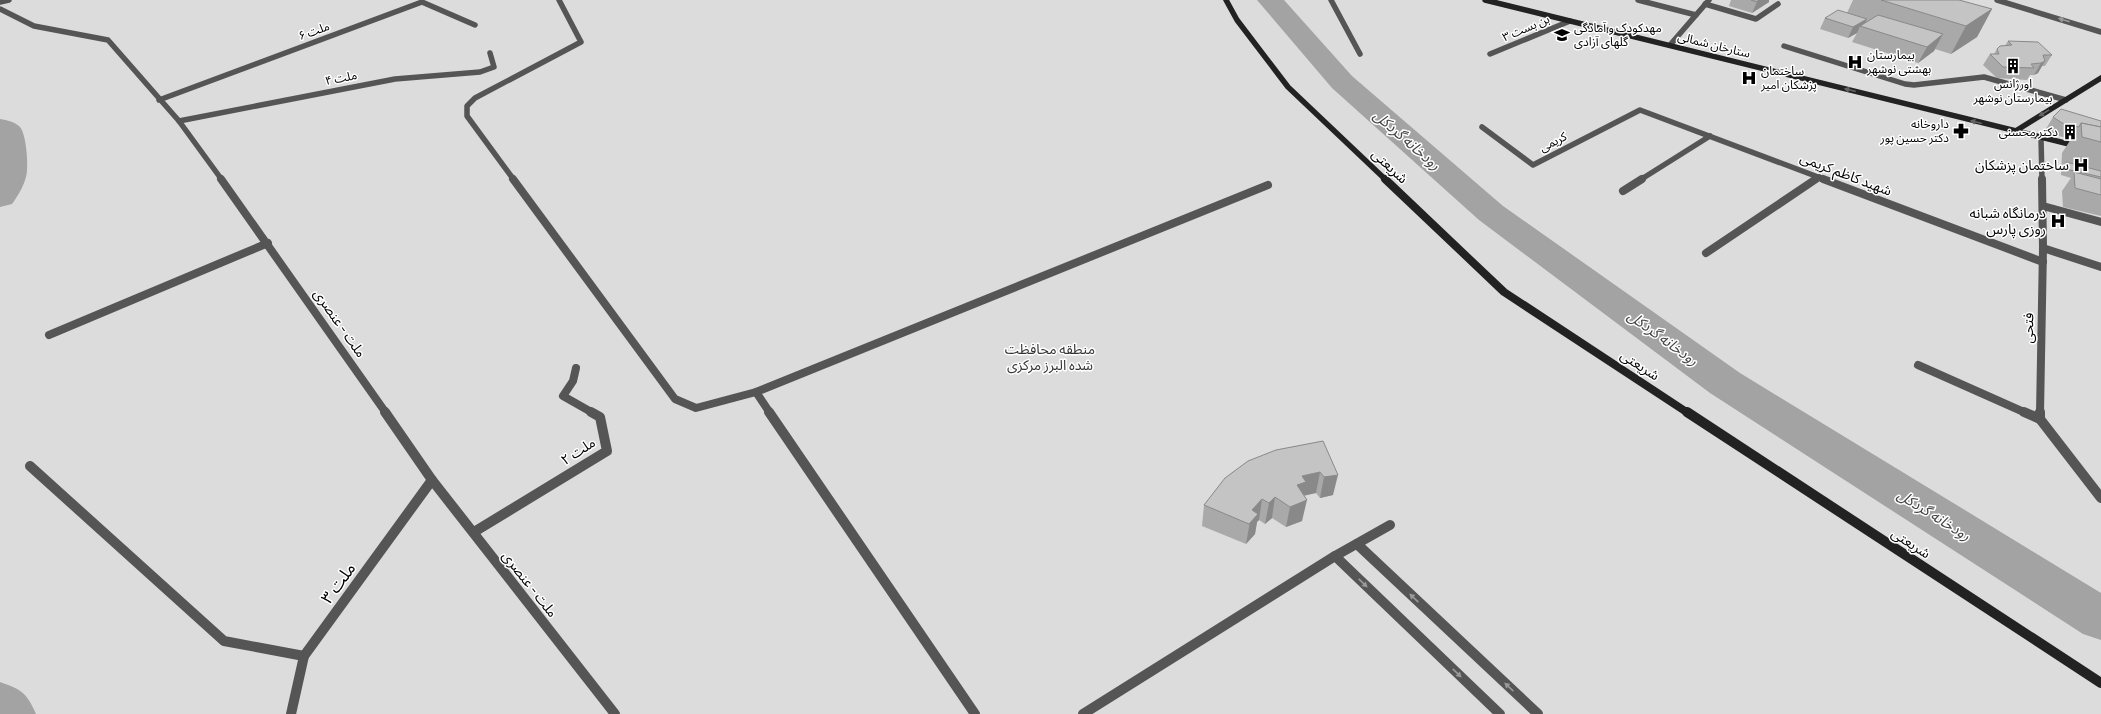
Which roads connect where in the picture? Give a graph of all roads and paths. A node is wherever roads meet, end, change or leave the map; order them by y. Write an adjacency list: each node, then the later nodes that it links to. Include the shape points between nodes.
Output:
1 (8, 0): 8 (street)
2 (559, 0): 44 (street, via 581,42 475,98 467,106 467,116 675,400 696,408)
3 (1226, 0): 54 (street, شریعتی, via 1237,20 1288,87 1504,292)
4 (1331, 0): 19 (street)
5 (1485, 0): 13 (street, ستارخان شمالی)
6 (1638, 0): 12 (street)
7 (1997, 0): 15 (street, one-way to 7)
8 (0, 2)
9 (1707, 2): 10 (street, via 1756,19); 12 (street)
10 (1778, 4)
11 (0, 9): 22 (street, ملت - عنصری, via 34,26 108,40)
12 (1696, 16): 16 (street)
13 (1570, 21): 16 (street, ستارخان شمالی); 20 (street, بن بست ۳)
14 (475, 25): 22 (street, ملت ۶, via 422,2)
15 (2101, 32)
16 (1670, 45): 27 (street, ستارخان شمالی, one-way to 16)
17 (1784, 46): 23 (street, via 1905,84 1984,78)
18 (490, 53): 25 (street, ملت ۴, via 494,67 480,72 395,79)
19 (1360, 54)
20 (1490, 54)
21 (2101, 78): 23 (street)
22 (159, 100): 25 (street, ملت - عنصری)
23 (2066, 100): 27 (street, one-way to 27)
24 (1640, 110): 26 (street, کریمی, via 1533,165); 28 (street, شهید کاظم کریمی)
25 (179, 121): 36 (street, ملت - عنصری)
26 (1482, 127)
27 (2014, 132): 29 (street, ستارخان شمالی)
28 (1710, 136): 31 (street, شهید کاظم کریمی); 33 (street)
29 (2041, 138): 30 (street, ستارخان شمالی); 34 (street, فتحی)
30 (2086, 148)
31 (1819, 177): 38 (street); 39 (street, شهید کاظم کریمی)
32 (1268, 185): 44 (street)
33 (1623, 191)
34 (2043, 206): 35 (street); 37 (street, فتحی)
35 (2101, 222)
36 (268, 243): 41 (street); 47 (street, ملت - عنصری)
37 (2043, 248): 39 (street, فتحی); 40 (street)
38 (1706, 254)
39 (2043, 262): 45 (street, فتحی)
40 (2101, 267)
41 (49, 335)
42 (1918, 365): 45 (street)
43 (576, 368): 50 (street, ملت ۲, via 573,381 563,396 600,417 607,451)
44 (756, 392): 57 (street)
45 (2040, 419): 48 (street)
46 (30, 466): 53 (street, via 224,641)
47 (432, 480): 50 (street, ملت - عنصری); 53 (street, ملت ۳)
48 (2101, 498)
49 (1390, 525): 51 (street)
50 (474, 532): 56 (street, ملت - عنصری)
51 (1356, 544): 52 (street); 60 (street, one-way to 51)
52 (1335, 556): 58 (street); 59 (street, one-way to 59)
53 (304, 656): 55 (street, ملت ۳)
54 (2101, 682)
55 (291, 714)
56 (615, 714)
57 (975, 714)
58 (1083, 714)
59 (1500, 714)
60 (1538, 714)

